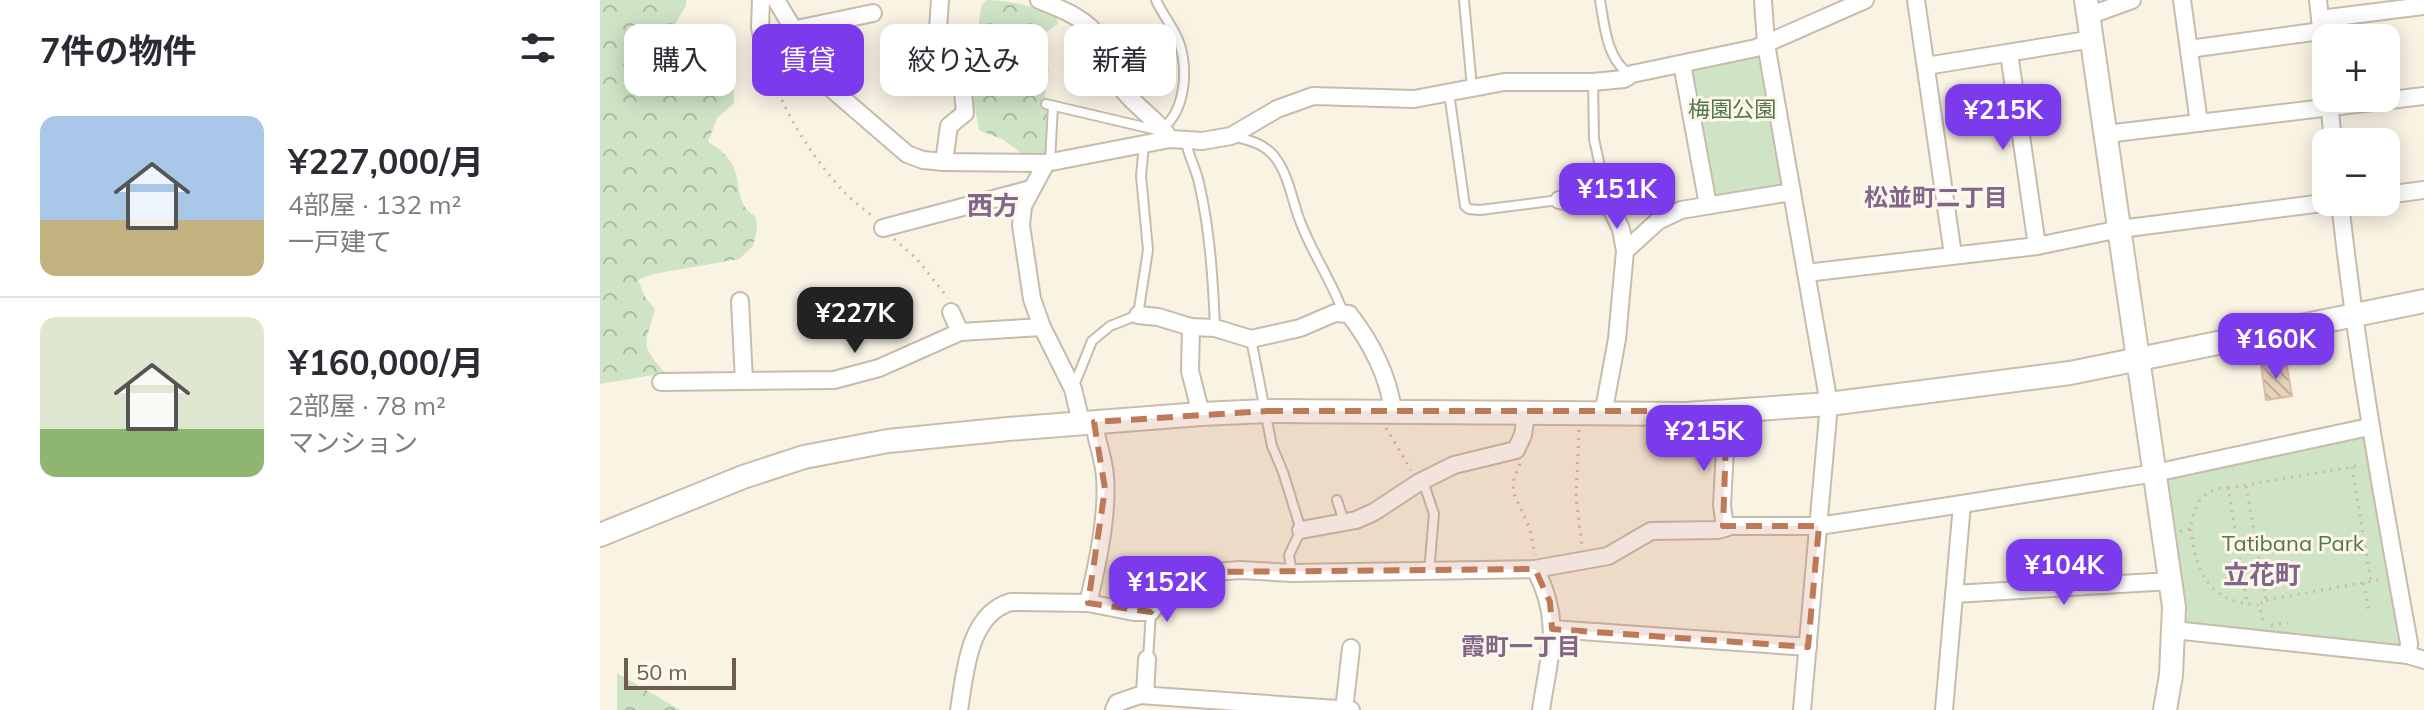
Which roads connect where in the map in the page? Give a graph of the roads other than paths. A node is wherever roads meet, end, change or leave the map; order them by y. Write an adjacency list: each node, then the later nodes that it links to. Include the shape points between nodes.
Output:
1 (761, 0): 17 (street)
2 (776, 0): 18 (street)
3 (940, 0): 42 (street, via 935,73 955,74 962,81 965,113 949,126)
4 (1039, 0): 39 (street, via 1092,29 1124,92)
5 (1156, 0): 39 (lane, via 1179,44 1182,64)
6 (1464, 0): 31 (lane)
7 (1600, 0): 29 (lane, via 1606,38 1621,69)
8 (1763, 0): 24 (street)
9 (1865, 0): 24 (street)
10 (1916, 0): 28 (street)
11 (2132, 0): 15 (street)
12 (2182, 0): 25 (street)
13 (2318, 0): 20 (street)
14 (2424, 6): 21 (street)
15 (2087, 8): 23 (street)
16 (873, 13): 19 (street)
17 (760, 24)
18 (789, 24)
19 (821, 24)
20 (2321, 24)
21 (2326, 24)
22 (2312, 27): 25 (street)
23 (2093, 39): 26 (street); 38 (street)
24 (1766, 44): 27 (street); 47 (street)
25 (2189, 49): 37 (street)
26 (2009, 53): 28 (street); 56 (street)
27 (1682, 64): 29 (street); 51 (street)
28 (1926, 66): 58 (street)
29 (1632, 74): 30 (street)
30 (1593, 82): 31 (street, via 1516,81); 44 (lane, via 1594,139)
31 (1472, 88): 32 (street)
32 (1449, 93): 40 (street, via 1400,99 1313,96 1277,109); 49 (lane, via 1465,206 1480,210)
33 (840, 96): 42 (street, via 907,154)
34 (2424, 96): 35 (street)
35 (2400, 98)
36 (2312, 106): 37 (street)
37 (2199, 123): 38 (street)
38 (2106, 134): 55 (street)
39 (1171, 135): 40 (street); 41 (street); 43 (lane, via 1050,105); 68 (lane, via 1199,180)
40 (1231, 136): 63 (lane, via 1261,145 1275,158)
41 (1144, 144): 43 (street); 64 (lane, via 1141,176 1148,250)
42 (944, 162): 43 (street)
43 (1048, 162): 45 (street)
44 (1601, 172): 52 (street)
45 (1031, 189): 54 (street); 66 (street, via 1021,225 1032,299)
46 (2424, 190): 48 (street)
47 (1792, 192): 51 (street); 59 (street)
48 (2400, 193)
49 (1559, 200): 52 (street)
50 (2312, 204): 55 (street)
51 (1708, 205): 57 (street, via 1668,215)
52 (1610, 206): 57 (street)
53 (2341, 216): 65 (street)
54 (883, 228)
55 (2120, 229): 56 (street); 71 (street)
56 (2037, 246): 58 (street)
57 (1625, 251): 81 (street)
58 (1953, 255): 59 (street)
59 (1806, 273): 75 (street)
60 (740, 301): 72 (street)
61 (2424, 301): 65 (street)
62 (951, 312): 69 (street)
63 (1343, 312): 70 (street); 78 (street, via 1371,348 1390,393)
64 (1138, 315): 67 (street); 74 (lane, via 1110,326 1092,341)
65 (2352, 315): 71 (street); 83 (street)
66 (1042, 327): 69 (street); 74 (street)
67 (1191, 327): 68 (street); 79 (street, via 1190,371)
68 (1215, 328): 70 (street)
69 (960, 332): 72 (street, via 851,377)
70 (1251, 339): 76 (lane)
71 (2140, 359): 75 (street); 84 (street)
72 (744, 381): 73 (street)
73 (661, 382)
74 (1073, 389): 82 (street)
75 (1829, 404): 77 (street); 89 (street)
76 (1267, 411): 78 (street); 79 (street); 91 (lane, via 1274,455)
77 (1727, 411): 81 (street); 90 (street)
78 (1389, 412): 80 (street)
79 (1201, 414): 82 (street)
80 (1526, 414): 81 (street); 85 (street, via 1516,450 1454,465)
81 (1603, 415)
82 (1087, 422): 92 (street, via 888,441 804,457); 98 (street, via 1096,440 1105,489)
83 (2369, 427): 84 (street); 104 (street)
84 (2155, 473): 87 (street); 96 (street)
85 (1420, 481): 88 (street, via 1374,512); 94 (lane, via 1434,514)
86 (1337, 500): 88 (lane)
87 (1962, 504): 89 (street); 97 (street)
88 (1345, 522): 91 (street)
89 (1819, 526): 90 (street); 102 (street)
90 (1725, 528): 93 (street, via 1651,531 1616,553)
91 (1301, 530): 95 (lane, via 1289,555)
92 (600, 535)
93 (1536, 569): 94 (street); 100 (street, via 1550,602)
94 (1429, 572): 95 (street)
95 (1292, 573): 99 (street, via 1201,573 1164,595)
96 (2171, 581): 97 (street); 101 (street)
97 (1954, 594): 114 (street)
98 (1088, 603): 99 (street); 108 (street, via 1000,606 974,640)
99 (1151, 612): 105 (lane)
100 (1552, 629): 102 (street); 112 (street)
101 (2174, 630): 104 (street); 115 (street)
102 (1808, 647): 113 (street)
103 (1351, 648): 110 (street)
104 (2416, 658)
105 (1147, 659): 106 (street)
106 (1145, 695): 107 (street); 109 (street, via 1117,703)
107 (1245, 706): 110 (street)
108 (959, 710)
109 (1114, 710)
110 (1344, 710): 111 (street)
111 (1351, 710)
112 (1541, 710)
113 (1802, 710)
114 (1944, 710)
115 (2165, 710)

